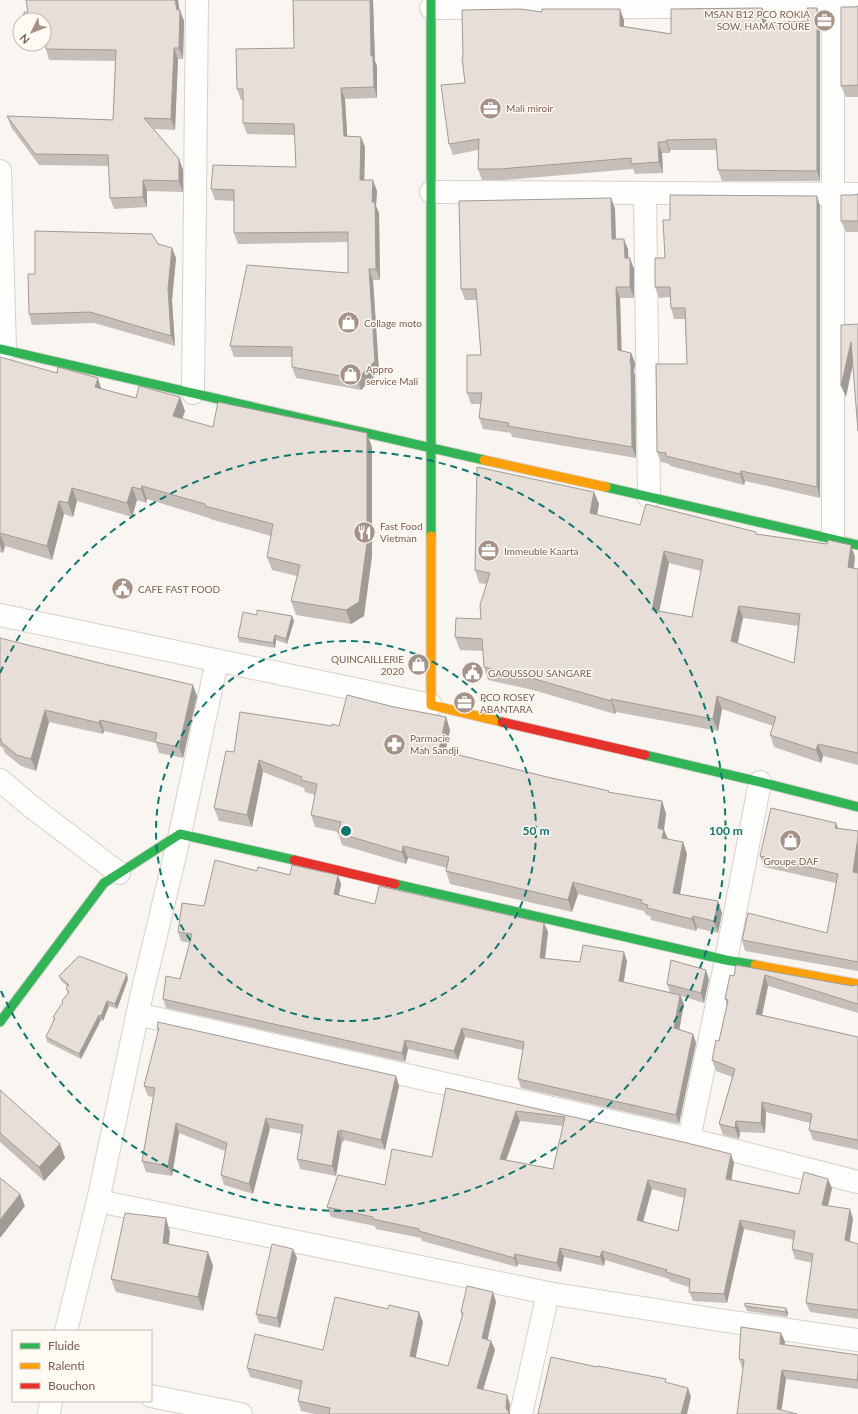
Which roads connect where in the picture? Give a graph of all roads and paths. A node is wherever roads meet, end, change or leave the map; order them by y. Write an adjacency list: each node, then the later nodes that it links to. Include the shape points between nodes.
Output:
1 (197, 0): 11 (street)
2 (833, 3): 3 (street); 4 (street); 8 (street)
3 (431, 4): 6 (street)
4 (858, 6)
5 (0, 171): 10 (street)
6 (431, 192): 7 (street); 12 (street)
7 (645, 193): 8 (street); 13 (street)
8 (833, 194): 9 (street); 14 (street)
9 (858, 194)
10 (3, 350): 11 (street)
11 (193, 393): 12 (street)
12 (431, 446): 13 (street); 18 (street)
13 (649, 497): 14 (street)
14 (832, 539): 15 (street)
15 (858, 545)
16 (0, 615): 17 (street)
17 (217, 661): 18 (street); 22 (street)
18 (431, 705): 20 (street)
19 (0, 780): 23 (street)
20 (760, 782): 21 (street); 24 (street)
21 (858, 807)
22 (180, 834): 23 (street); 24 (street); 26 (street)
23 (119, 873): 27 (street, via 104,883)
24 (726, 960): 25 (street); 28 (street)
25 (858, 984)
26 (137, 1014): 28 (street); 30 (street)
27 (0, 1022)
28 (688, 1139): 29 (street)
29 (858, 1182)
30 (98, 1200): 31 (street); 32 (street)
31 (548, 1293): 33 (street); 38 (street)
32 (66, 1330)
33 (858, 1340)
34 (152, 1396): 37 (street)
35 (51, 1402): 36 (street)
36 (49, 1414)
37 (241, 1414)
38 (521, 1414)

